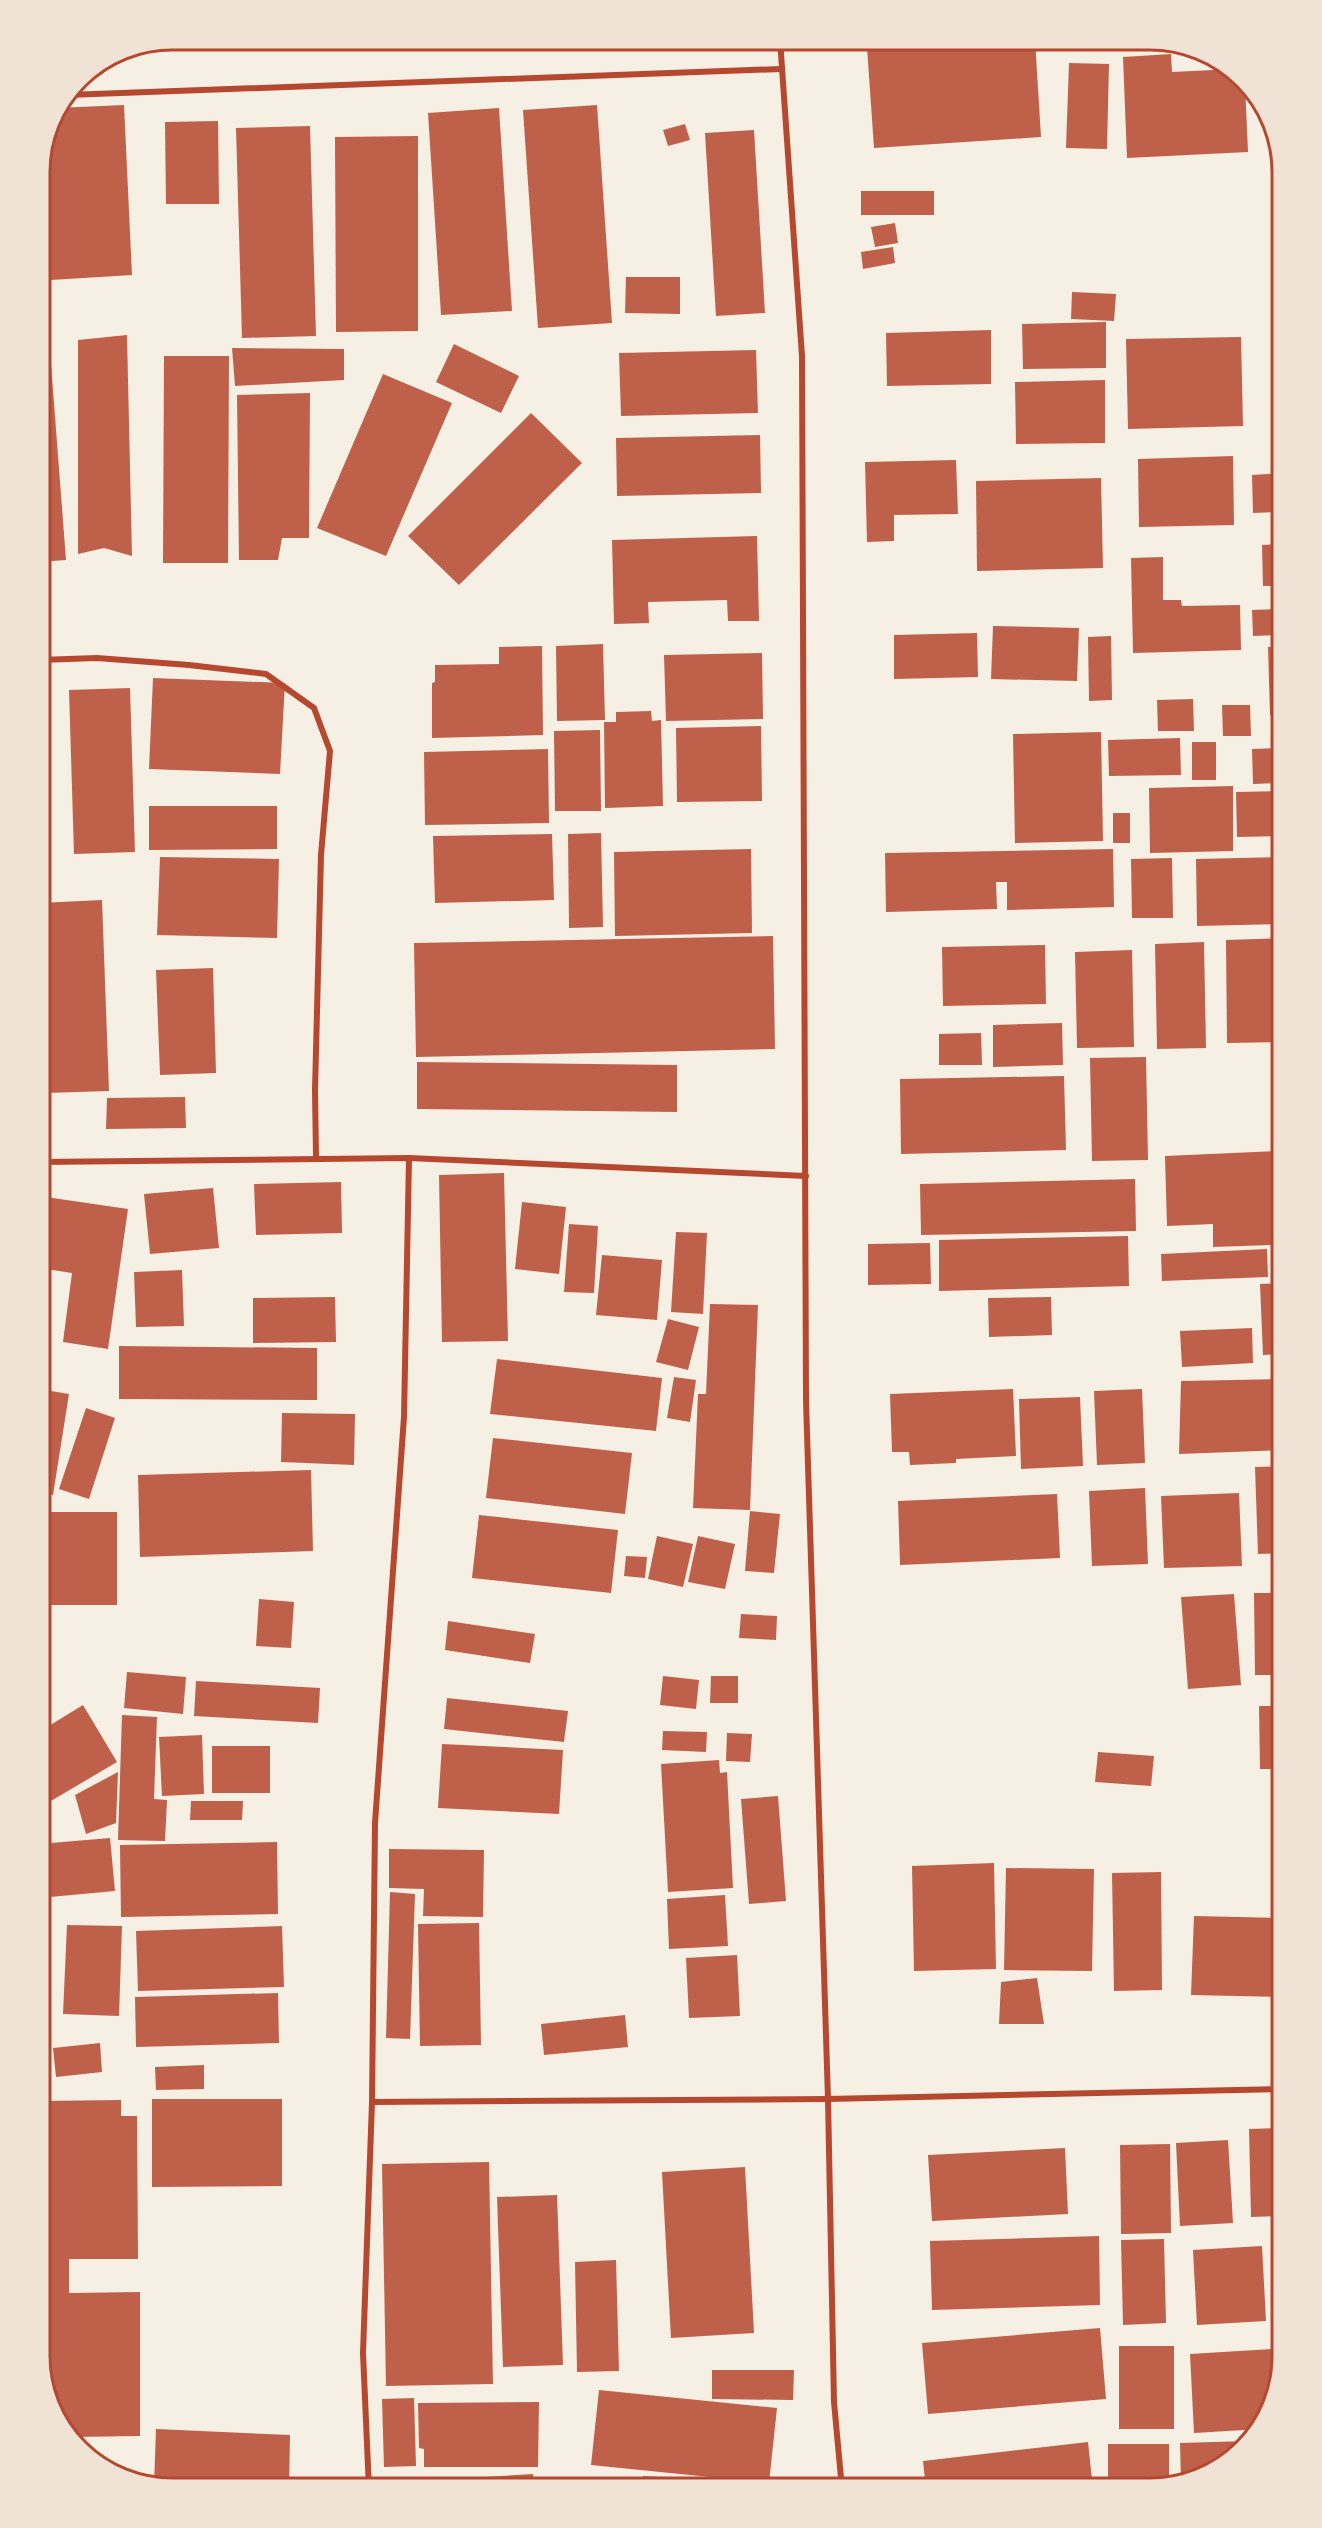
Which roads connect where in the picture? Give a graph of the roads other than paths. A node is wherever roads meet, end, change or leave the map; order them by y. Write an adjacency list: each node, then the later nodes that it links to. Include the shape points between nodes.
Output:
1 (781, 50): 2 (street)
2 (782, 69): 3 (street); 8 (street, via 802,356)
3 (77, 95)
4 (50, 660): 5 (street, via 97,658 266,674 314,708 330,751 321,855)
5 (316, 1157): 6 (street); 7 (street)
6 (409, 1158): 8 (street); 11 (street, via 404,1418 375,1823)
7 (50, 1162)
8 (806, 1176): 10 (street, via 806,1401)
9 (1272, 2089): 10 (street)
10 (828, 2099): 11 (street); 13 (street, via 834,2402)
11 (372, 2102): 12 (street, via 363,2354)
12 (369, 2478)
13 (841, 2478)

